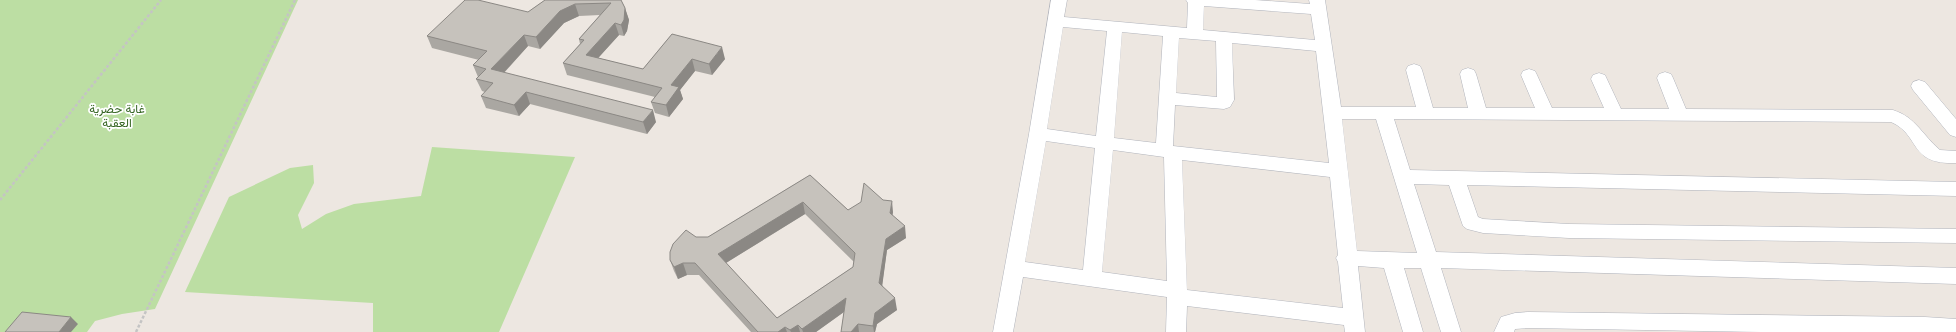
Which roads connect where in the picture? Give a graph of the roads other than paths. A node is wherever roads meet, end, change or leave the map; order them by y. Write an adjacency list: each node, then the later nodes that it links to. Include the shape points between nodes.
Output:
1 (1059, 0): 4 (street)
2 (1195, 0): 3 (street); 7 (street)
3 (1318, 5): 9 (street)
4 (1055, 21): 5 (street); 25 (street)
5 (1115, 26): 6 (street); 26 (street)
6 (1171, 31): 7 (street); 16 (street)
7 (1195, 33): 8 (street)
8 (1224, 36): 9 (street); 16 (street, via 1224,103)
9 (1324, 46): 17 (street)
10 (1414, 70): 19 (street)
11 (1468, 74): 21 (street)
12 (1529, 75): 22 (street)
13 (1665, 78): 20 (street)
14 (1598, 79): 23 (street)
15 (1919, 86): 24 (street)
16 (1167, 98): 27 (street)
17 (1333, 113): 18 (street); 29 (street)
18 (1383, 113): 19 (street); 30 (street)
19 (1426, 113): 21 (street)
20 (1680, 114): 23 (street); 28 (street, via 1893,116 1904,121 1932,153 1940,157)
21 (1479, 115): 22 (street)
22 (1546, 115): 23 (street)
23 (1615, 115)
24 (1956, 131)
25 (1038, 134): 26 (street); 37 (street)
26 (1105, 143): 27 (street); 39 (street)
27 (1168, 152): 29 (street); 40 (street)
28 (1956, 157)
29 (1340, 171): 34 (street)
30 (1403, 177): 31 (street); 35 (street)
31 (1456, 178): 32 (street); 33 (street, via 1470,221 1483,226 1569,231)
32 (1956, 189)
33 (1956, 236)
34 (1346, 258): 36 (street); 41 (street)
35 (1430, 260): 36 (street); 38 (street); 46 (street)
36 (1392, 261): 45 (street)
37 (1013, 268): 39 (street); 43 (street)
38 (1956, 276)
39 (1092, 279): 40 (street)
40 (1177, 294): 41 (street); 44 (street)
41 (1354, 325)
42 (1956, 328): 47 (street, via 1528,320 1508,323)
43 (1003, 332)
44 (1176, 332)
45 (1412, 332)
46 (1451, 332)
47 (1504, 332)

